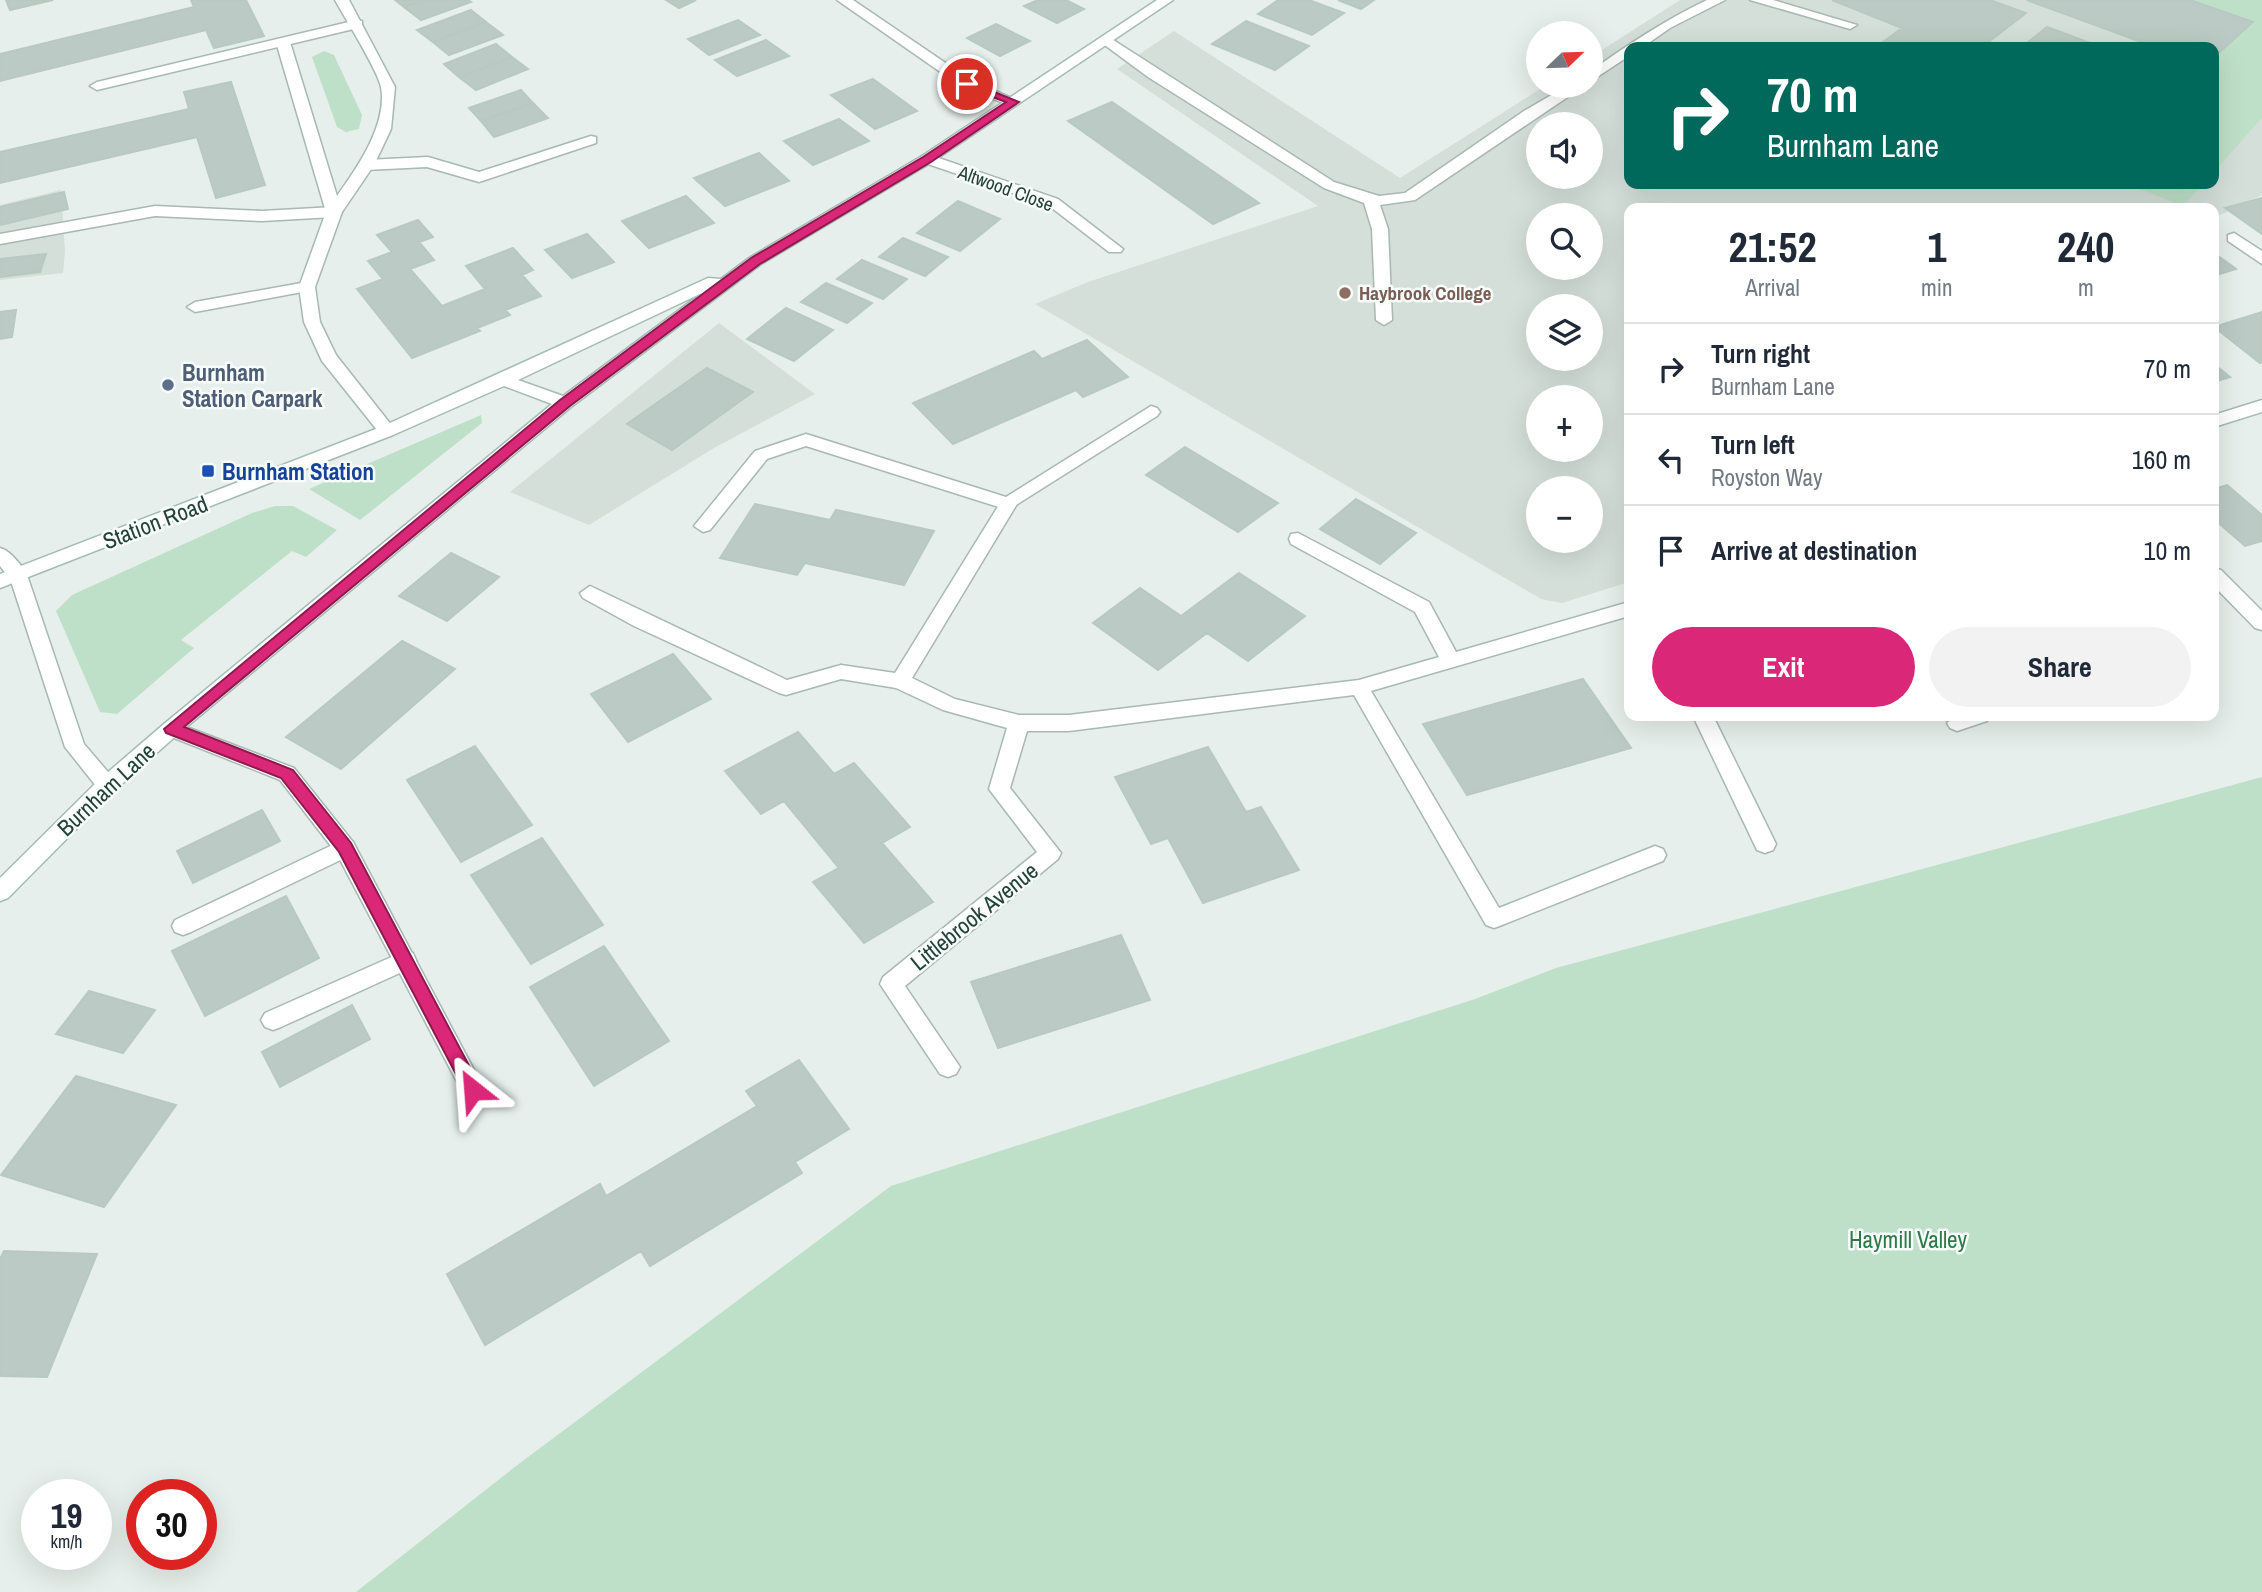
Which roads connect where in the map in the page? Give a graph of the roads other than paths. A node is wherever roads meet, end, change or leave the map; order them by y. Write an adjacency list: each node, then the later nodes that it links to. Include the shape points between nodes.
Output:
1 (342, 0): 6 (street)
2 (844, 0): 15 (street, via 967,84)
3 (1166, 0): 8 (street, Burnham Lane)
4 (1718, 0): 10 (street)
5 (1757, 0): 7 (street)
6 (357, 24): 9 (street); 18 (street, via 388,87 384,129)
7 (1850, 25)
8 (1107, 40): 15 (street, Burnham Lane); 19 (street, via 1329,186)
9 (283, 42): 13 (street); 20 (street)
10 (1641, 42)
11 (1624, 54): 12 (street)
12 (1603, 68)
13 (97, 86)
14 (1556, 98): 19 (street, via 1410,197 1391,202)
15 (1014, 102): 17 (street, Burnham Lane)
16 (591, 139): 18 (street, via 479,177 428,162)
17 (927, 159): 23 (street, Altwood Close, via 1054,202); 25 (street, Burnham Lane)
18 (366, 165): 20 (street)
19 (1371, 200): 28 (street, via 1380,229)
20 (334, 212): 22 (street, via 262,216 155,211); 26 (street)
21 (2234, 238): 24 (street)
22 (0, 239)
23 (1115, 249)
24 (2262, 259)
25 (755, 261): 29 (street, Station Road); 30 (street, Burnham Lane)
26 (307, 287): 27 (street); 34 (street, via 312,322 328,357)
27 (195, 307)
28 (1384, 320)
29 (503, 380): 30 (street); 34 (street, Station Road)
30 (565, 403): 51 (street, Burnham Lane)
31 (2262, 406): 33 (street)
32 (1150, 412): 35 (street)
33 (2219, 419)
34 (387, 431): 39 (street, Station Road)
35 (1008, 505): 36 (street, via 806,440 761,455); 45 (street)
36 (703, 526)
37 (1298, 539): 44 (street, via 1422,607)
38 (0, 554): 39 (street)
39 (9, 578): 52 (street, via 75,747)
40 (2219, 580): 43 (street)
41 (590, 593): 45 (street, via 786,688 841,672)
42 (1624, 610): 44 (street)
43 (2262, 623)
44 (1451, 660): 46 (street)
45 (900, 681): 49 (street, via 950,705)
46 (1359, 687): 49 (street, via 1069,723); 55 (street, via 1494,919)
47 (1705, 721): 53 (street)
48 (1964, 721): 50 (street)
49 (1019, 723): 60 (street, Littlebrook Avenue, via 999,789 1050,853 891,984)
50 (1957, 723)
51 (171, 729): 52 (street, Burnham Lane); 54 (street, via 287,774)
52 (107, 785): 56 (street, Burnham Lane)
53 (1765, 844)
54 (345, 848): 57 (street); 58 (street)
55 (1655, 855)
56 (0, 892)
57 (183, 926)
58 (405, 960): 59 (street); 61 (street)
59 (273, 1020)
60 (948, 1067)
61 (473, 1090)

